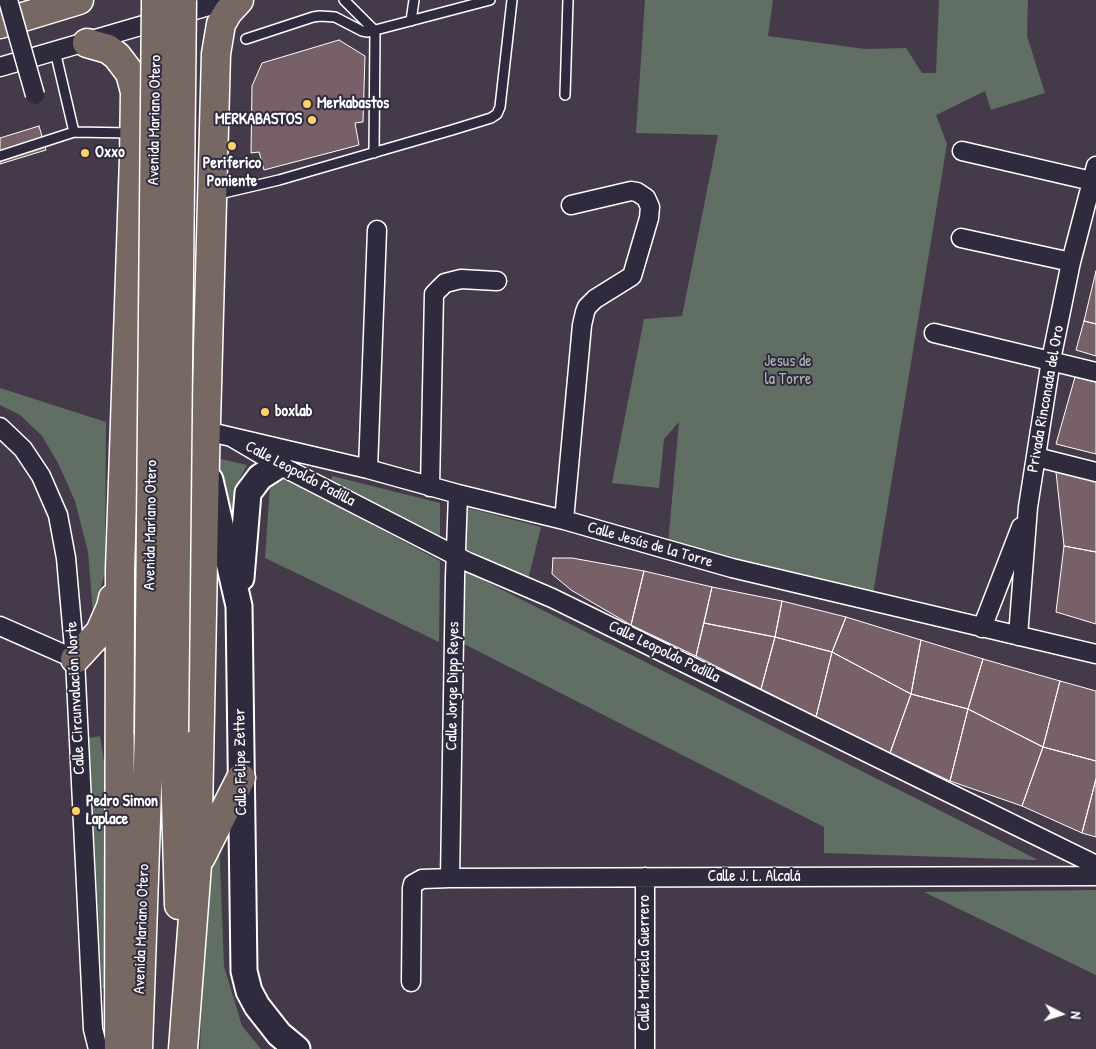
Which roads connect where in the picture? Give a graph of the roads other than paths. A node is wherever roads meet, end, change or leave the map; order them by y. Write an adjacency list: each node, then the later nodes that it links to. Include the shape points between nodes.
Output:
1 (8, 0): 19 (street, bridge)
2 (79, 0): 13 (main road)
3 (156, 0): 58 (main road, Avenida Mariano Otero, bridge)
4 (182, 0): 58 (main road, Avenida Mariano Otero, bridge)
5 (229, 0): 16 (street)
6 (239, 0): 26 (main road, via 221,24 217,43)
7 (344, 0): 14 (lane)
8 (414, 0): 12 (lane)
9 (490, 0): 12 (lane)
10 (512, 0): 24 (lane, via 497,114)
11 (568, 0): 20 (lane)
12 (411, 20): 14 (lane)
13 (0, 24)
14 (375, 31): 15 (lane, via 362,31 328,15 313,16); 24 (lane)
15 (246, 39)
16 (87, 43): 17 (street); 22 (main road, via 117,56 130,73 135,92)
17 (55, 51): 18 (street); 21 (lane)
18 (0, 67)
19 (35, 95)
20 (565, 95)
21 (74, 132): 22 (lane); 25 (lane)
22 (134, 133): 27 (main road)
23 (962, 151): 28 (street)
24 (374, 152): 29 (lane)
25 (0, 156)
26 (212, 160): 27 (main road, via 210,150 199,134 182,125 172,124 161,126 143,138 137,147); 29 (main road)
27 (134, 169): 51 (main road)
28 (1095, 176): 33 (street, Privada Rinconada del Oro)
29 (212, 196): 39 (main road)
30 (571, 205): 49 (street, via 631,191 646,198 650,208 632,276 595,298 585,312)
31 (377, 230): 44 (street)
32 (961, 238): 33 (street)
33 (1071, 262): 36 (street, Privada Rinconada del Oro)
34 (498, 280): 46 (street, via 452,280 434,294)
35 (934, 333): 36 (street)
36 (1051, 360): 37 (street); 41 (street, Privada Rinconada del Oro)
37 (1096, 372)
38 (0, 427): 57 (street, Calle Circunvalación Norte, via 23,449 41,476 58,515 66,558)
39 (206, 431): 40 (street, Calle Jesús de la Torre); 42 (main road)
40 (233, 438): 43 (street, Calle Leopoldo Padilla); 44 (street, Calle Jesús de la Torre)
41 (1036, 457): 45 (street); 48 (street, Privada Rinconada del Oro)
42 (205, 460): 52 (main road, Calle Felipe Zetter); 61 (main road)
43 (279, 465): 50 (street, Calle Leopoldo Padilla); 52 (main road, via 260,477 248,493)
44 (368, 469): 46 (street, Calle Jesús de la Torre)
45 (1096, 472)
46 (430, 487): 47 (street, Calle Jesús de la Torre)
47 (458, 494): 49 (street, Calle Jesús de la Torre); 50 (street, Calle Jorge Dipp Reyes)
48 (1028, 507): 54 (street); 55 (street, Privada Rinconada del Oro)
49 (564, 520): 54 (street, Calle Jesús de la Torre, via 732,568)
50 (456, 556): 60 (street, Calle Leopoldo Padilla, via 552,598); 64 (street, Calle Jorge Dipp Reyes)
51 (120, 570): 57 (main road, via 111,607 100,632); 67 (main road)
52 (239, 606): 59 (main road, Calle Felipe Zetter)
53 (0, 626): 57 (street)
54 (982, 628): 55 (street, Calle Jesús de la Torre)
55 (1018, 636): 56 (street, Calle Jesús de la Torre)
56 (1096, 654)
57 (75, 659): 66 (street, Calle Circunvalación Norte, via 93,1029)
58 (162, 733): 68 (main road, Avenida Mariano Otero); 69 (main road, Avenida Mariano Otero)
59 (241, 778): 61 (main road); 70 (main road, Calle Felipe Zetter, via 244,971 257,1006 279,1034)
60 (1096, 864)
61 (197, 865): 69 (main road)
62 (1096, 876): 63 (street, Calle J. L. Alcalá)
63 (645, 877): 64 (street, Calle J. L. Alcalá); 71 (street, Calle Maricela Guerrero)
64 (450, 878): 65 (street, Calle J. L. Alcalá, via 422,880 413,884)
65 (411, 982)
66 (98, 1049)
67 (119, 1049)
68 (138, 1049)
69 (183, 1049)
70 (297, 1049)
71 (645, 1049)

